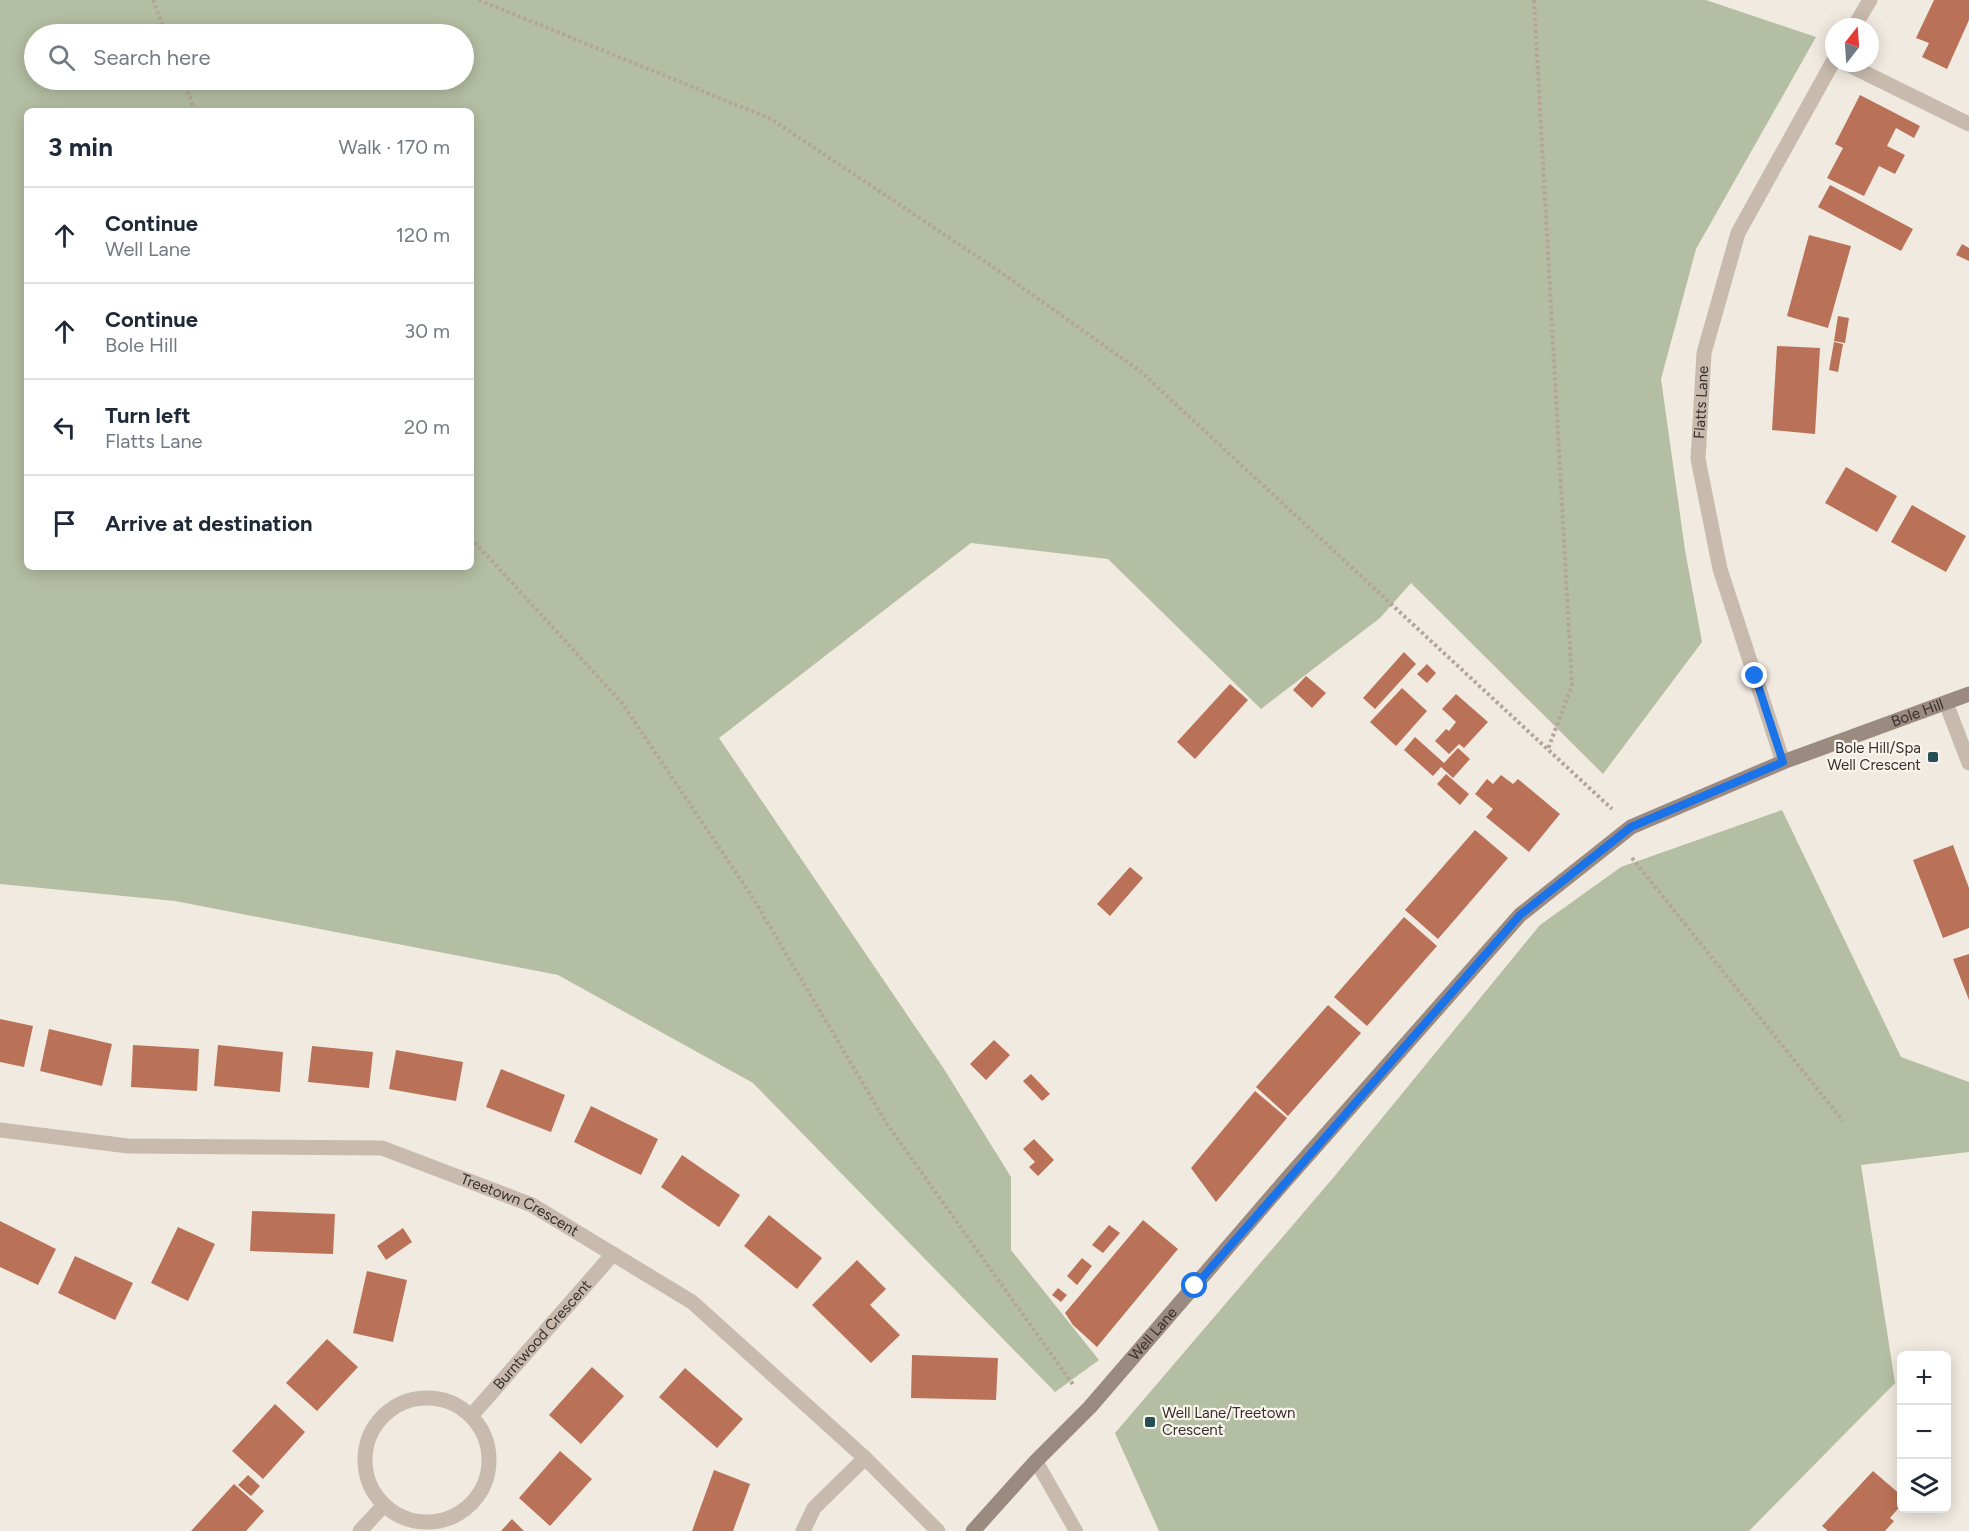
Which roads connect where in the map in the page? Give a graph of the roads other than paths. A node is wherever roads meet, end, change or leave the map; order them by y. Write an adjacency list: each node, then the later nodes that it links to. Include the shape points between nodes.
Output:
1 (1870, 0): 2 (street)
2 (1859, 18)
3 (1827, 72): 8 (street, Flatts Lane, via 1738,233 1704,353 1698,459 1720,569)
4 (1863, 72): 5 (street)
5 (1969, 124)
6 (1969, 694): 7 (street, Bole Hill)
7 (1946, 703): 8 (street, Bole Hill); 9 (street)
8 (1783, 762): 10 (street, Bole Hill)
9 (1969, 763)
10 (1631, 827): 15 (street, Well Lane, via 1520,915 1090,1407)
11 (0, 1130): 12 (street, Treetown Crescent, via 128,1146 382,1148 532,1205)
12 (613, 1254): 13 (street, Burntwood Crescent); 14 (street, Treetown Crescent, via 692,1302)
13 (471, 1416): 16 (street, via 483,1434 489,1455 487,1476 478,1496 463,1511 444,1520 423,1522 402,1517); 16 (street, via 436,1399 417,1399 398,1405 382,1417 371,1433 366,1471 372,1489)
14 (865, 1458): 18 (street, via 814,1508); 19 (street, Treetown Crescent)
15 (1036, 1461): 20 (street, Well Lane); 21 (lane)
16 (384, 1505): 17 (street)
17 (360, 1531)
18 (802, 1531)
19 (938, 1531)
20 (974, 1531)
21 (1076, 1531)

